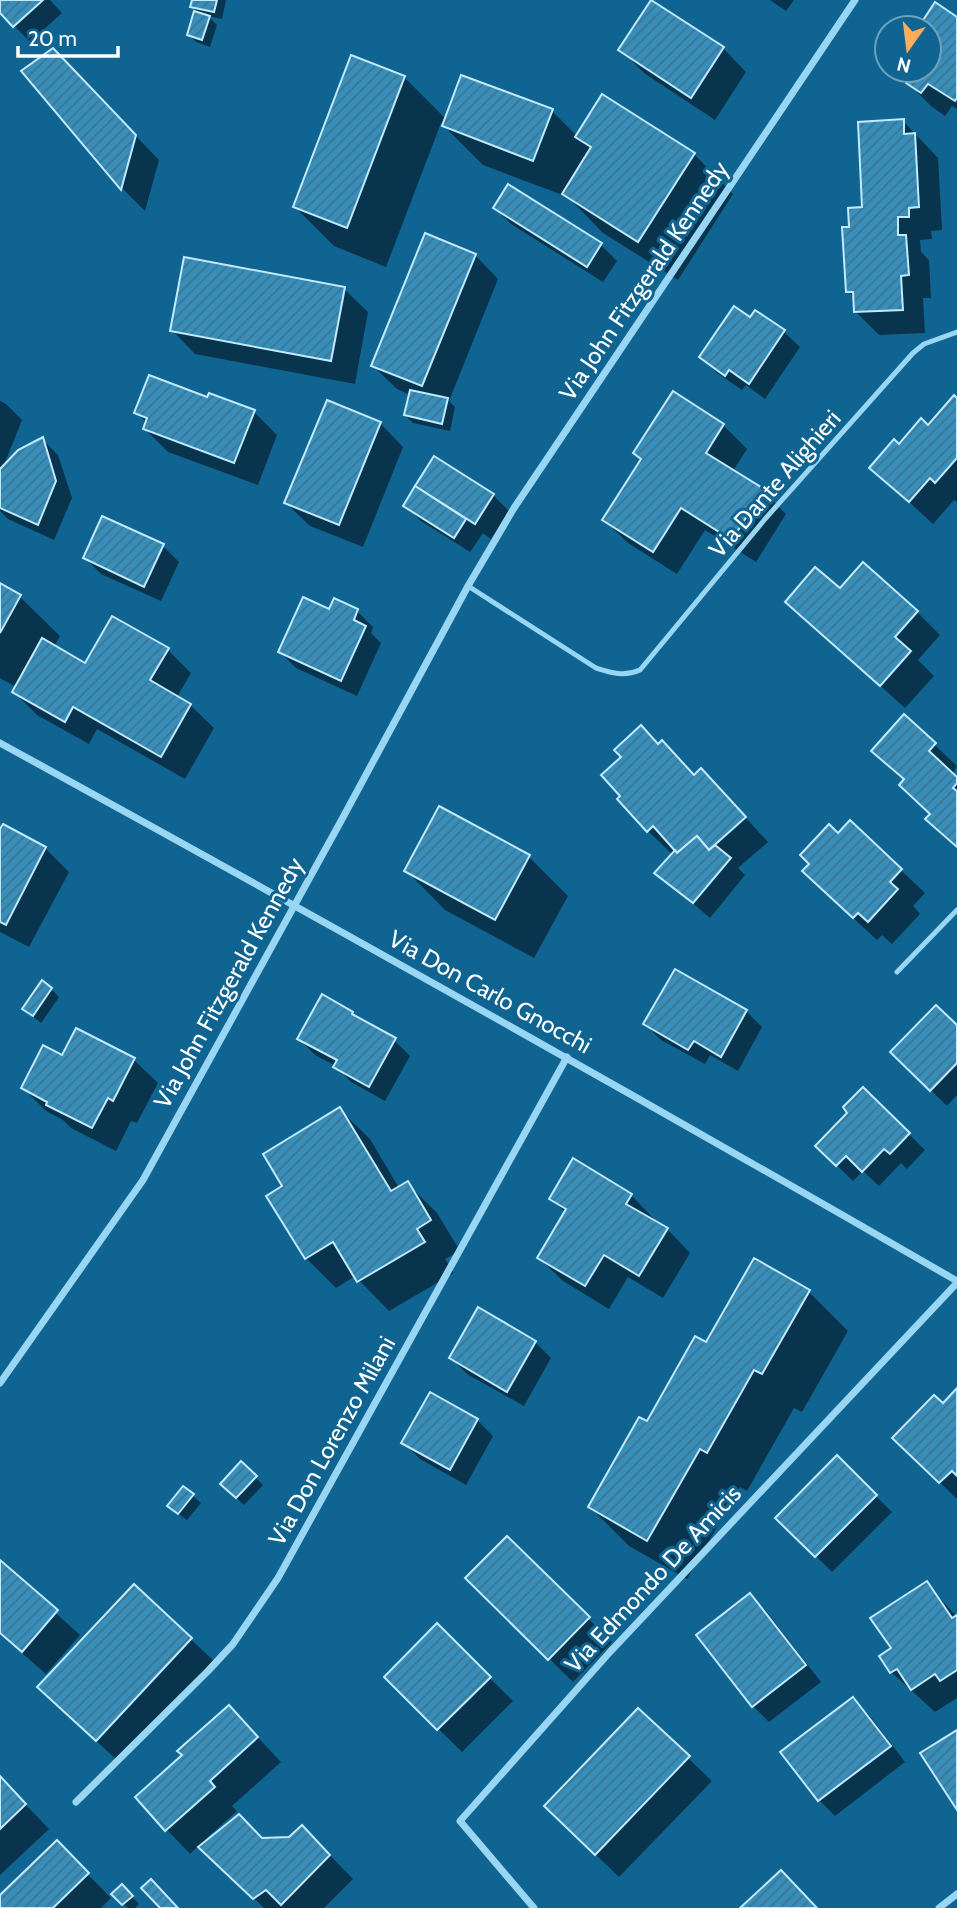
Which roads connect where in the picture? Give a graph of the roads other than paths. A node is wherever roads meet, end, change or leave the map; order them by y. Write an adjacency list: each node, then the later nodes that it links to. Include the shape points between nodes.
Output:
1 (855, 0): 3 (street, Via John Fitzgerald Kennedy, via 514,508)
2 (957, 332): 3 (lane, Via Dante Alighieri, via 913,353 765,519 640,670 619,675 596,668)
3 (468, 586): 5 (street, Via John Fitzgerald Kennedy)
4 (0, 743): 5 (street, Via Don Carlo Gnocchi)
5 (295, 904): 8 (street, Via Don Carlo Gnocchi); 10 (street, Via John Fitzgerald Kennedy, via 143,1180)
6 (957, 910): 7 (lane)
7 (897, 972)
8 (567, 1057): 9 (street, Via Don Carlo Gnocchi); 11 (street, Via Don Lorenzo Milani, via 278,1578 217,1662)
9 (957, 1282): 13 (street, Via Edmondo De Amicis, via 609,1653 460,1821)
10 (0, 1383)
11 (76, 1802)
12 (957, 1894): 14 (street)
13 (534, 1908)
14 (939, 1908)

